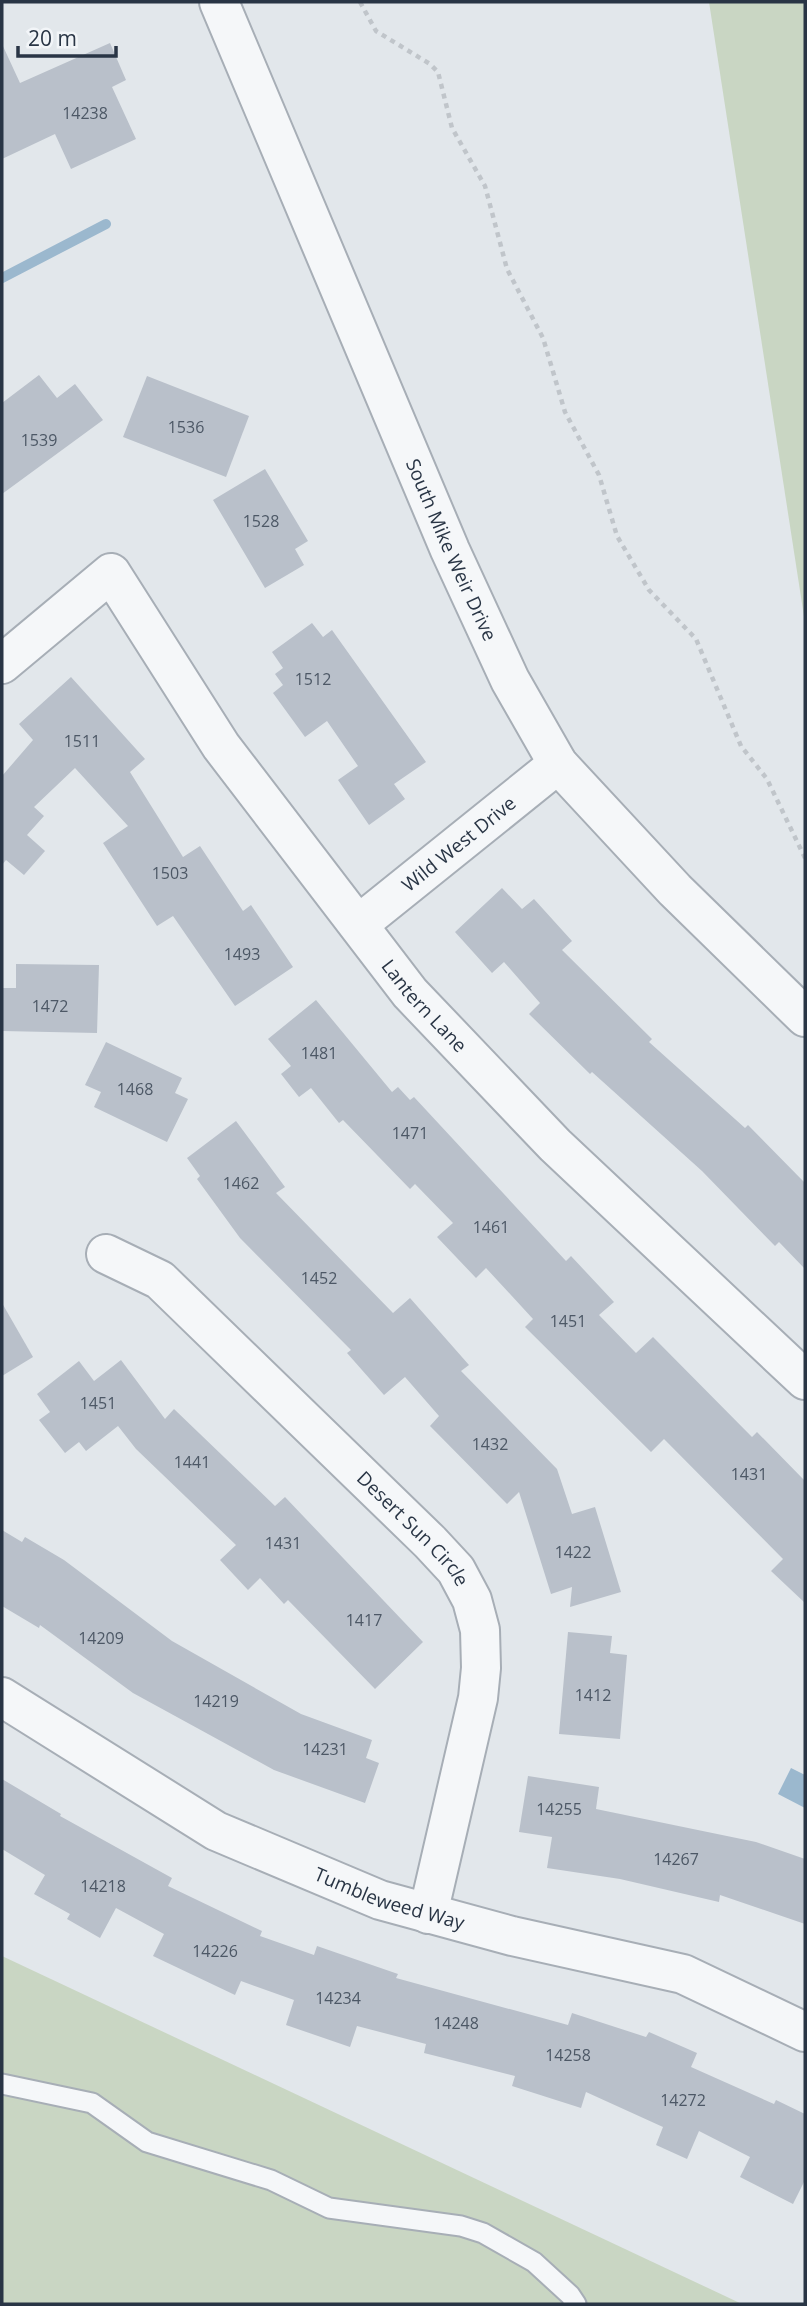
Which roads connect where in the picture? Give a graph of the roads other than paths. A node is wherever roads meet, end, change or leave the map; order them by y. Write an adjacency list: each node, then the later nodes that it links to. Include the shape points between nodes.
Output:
1 (219, 2): 3 (street, South Mike Weir Drive, via 450,550 510,681)
2 (2, 664): 4 (street, Lantern Lane, via 111,573 222,746)
3 (558, 764): 4 (street, Wild West Drive); 5 (street, South Mike Weir Drive, via 676,890)
4 (359, 924): 7 (street, Lantern Lane, via 410,993 555,1145)
5 (805, 1017)
6 (106, 1254): 9 (street, Desert Sun Circle, via 160,1280 430,1542 456,1570 472,1600 480,1630 478,1698)
7 (805, 1380)
8 (2, 1697): 9 (street, Tumbleweed Way, via 216,1831 380,1900)
9 (428, 1914): 10 (street, Tumbleweed Way, via 683,1974)
10 (805, 2032)
11 (2, 2084): 12 (lane, via 92,2103 147,2142 271,2180 329,2208 483,2233 534,2262)
12 (576, 2304)

